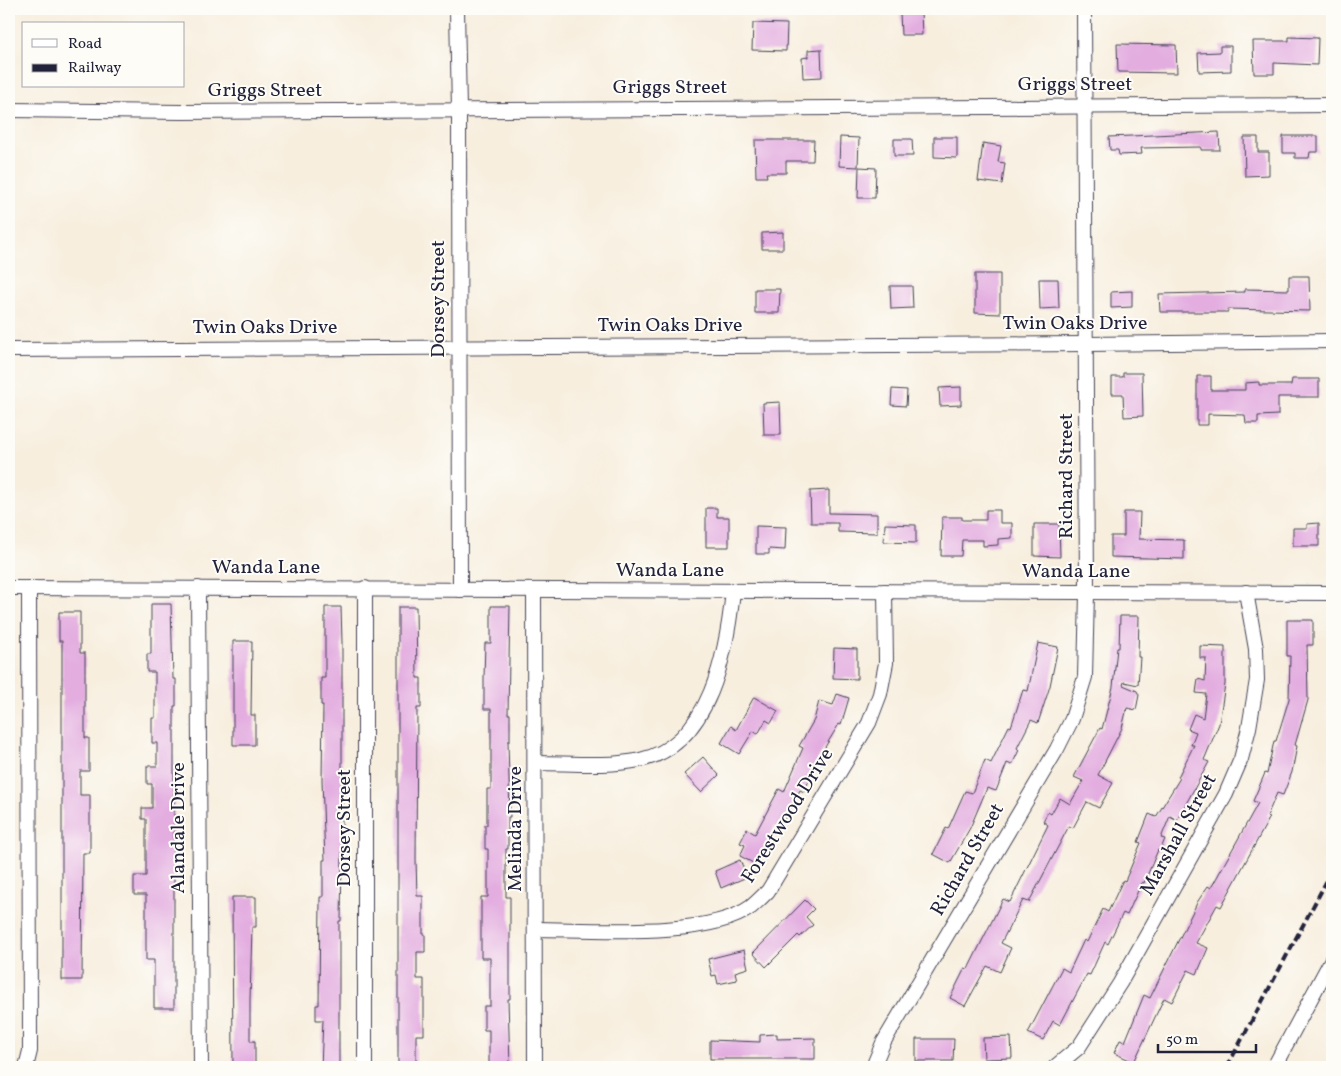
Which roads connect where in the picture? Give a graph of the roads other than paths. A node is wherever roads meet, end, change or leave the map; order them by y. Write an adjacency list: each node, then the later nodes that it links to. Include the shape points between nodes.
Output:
1 (457, 9): 6 (street, Dorsey Street)
2 (1084, 9): 3 (street, Richard Street)
3 (1084, 105): 4 (street, Griggs Street); 6 (street, Griggs Street); 8 (street, Richard Street)
4 (1332, 105)
5 (9, 110): 6 (street, Griggs Street)
6 (459, 110): 9 (street, Dorsey Street)
7 (1332, 341): 8 (street, Twin Oaks Drive)
8 (1086, 344): 9 (street, Twin Oaks Drive); 19 (street, Richard Street)
9 (459, 346): 10 (street, Twin Oaks Drive); 15 (street, Dorsey Street)
10 (9, 350)
11 (9, 588): 12 (street, Wanda Lane)
12 (29, 588): 13 (street, Wanda Lane); 25 (street, via 30,1051)
13 (198, 588): 14 (street, Wanda Lane); 26 (street, Alandale Drive)
14 (365, 588): 15 (street, Wanda Lane); 27 (street, Dorsey Street)
15 (460, 590): 17 (street, Wanda Lane)
16 (733, 590): 17 (street, Wanda Lane); 18 (street, Wanda Lane); 22 (street, via 723,660 692,725 678,742 660,754 613,764)
17 (534, 591): 22 (street, Melinda Drive)
18 (885, 591): 19 (street, Wanda Lane); 23 (street, Forestwood Drive, via 886,663 880,694 869,723 768,891 751,907 730,917 678,929)
19 (1088, 592): 20 (street, Wanda Lane); 29 (street, Richard Street, via 1085,677 1072,719 883,1043)
20 (1246, 592): 21 (street, Wanda Lane); 30 (street, Marshall Street, via 1256,649 1257,680 1241,759 1226,794 1120,982 1079,1047)
21 (1332, 593)
22 (536, 763): 23 (street, Melinda Drive)
23 (535, 929): 28 (street, Melinda Drive)
24 (1332, 959): 31 (street)
25 (26, 1067)
26 (201, 1067)
27 (365, 1067)
28 (535, 1067)
29 (873, 1067)
30 (1056, 1067)
31 (1274, 1067)

